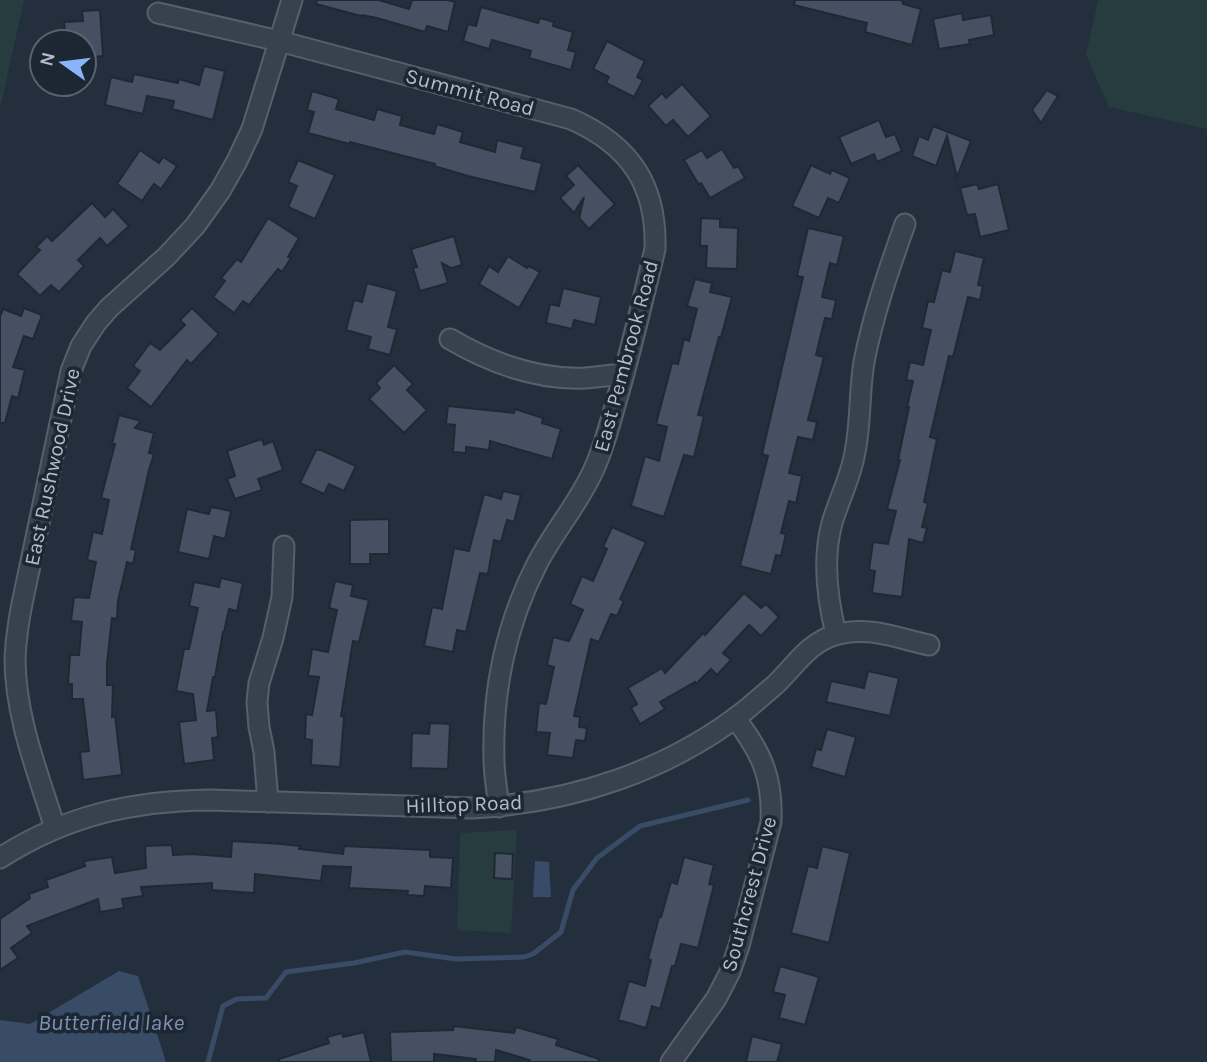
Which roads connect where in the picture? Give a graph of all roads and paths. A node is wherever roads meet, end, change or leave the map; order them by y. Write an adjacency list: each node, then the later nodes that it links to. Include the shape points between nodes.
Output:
1 (292, 0): 3 (street, East Rushwood Drive)
2 (158, 13): 3 (street, Summit Road)
3 (279, 41): 4 (street, Summit Road, via 571,119 612,142); 14 (street, East Rushwood Drive, via 252,129 219,191 195,226 96,323 71,371 15,657 23,726)
4 (641, 178): 7 (street, East Pembrook Road, via 653,211 655,249)
5 (905, 223): 9 (street, via 871,330 856,449 831,526 826,580)
6 (450, 340): 7 (street, via 526,372 583,378)
7 (624, 374): 13 (street, East Pembrook Road, via 594,470 537,565 507,642 494,718)
8 (284, 546): 12 (street, via 282,597 257,702)
9 (836, 634): 10 (street, Hilltop Road, via 872,631); 11 (street, Hilltop Road, via 802,654)
10 (929, 645)
11 (736, 718): 13 (street, Hilltop Road, via 635,774 579,792); 16 (street, Southcrest Drive, via 762,757 769,779 771,822 730,972)
12 (268, 802): 13 (street, Hilltop Road); 14 (street, Hilltop Road, via 172,800 91,815)
13 (499, 807)
14 (55, 828): 15 (street, Hilltop Road)
15 (0, 858)
16 (671, 1062)

